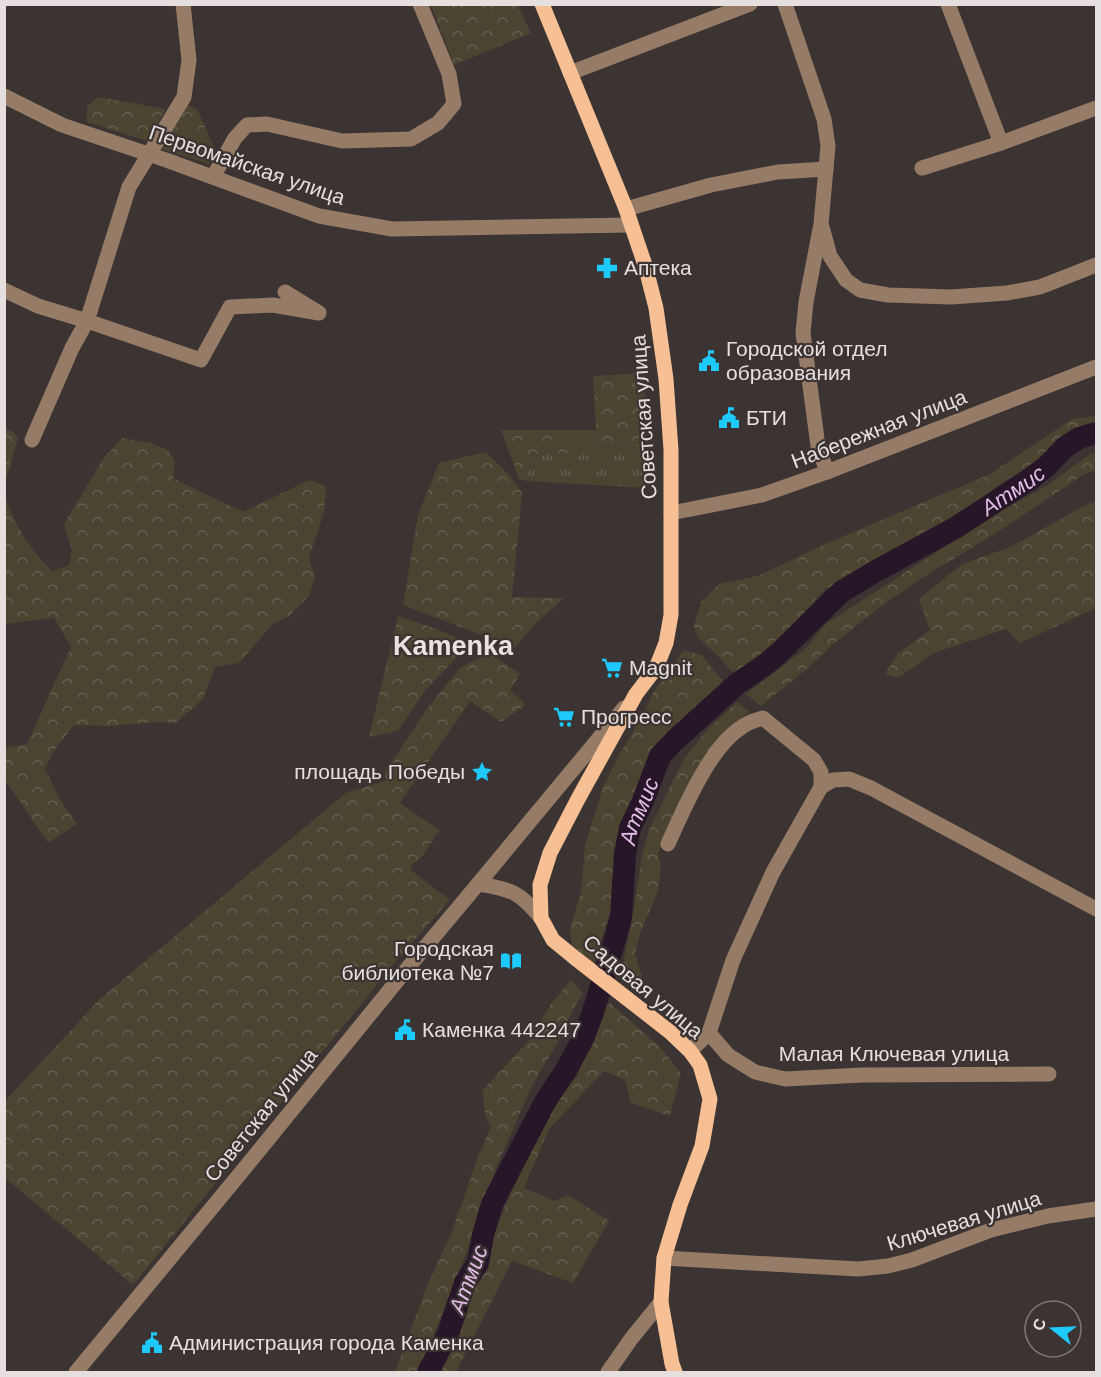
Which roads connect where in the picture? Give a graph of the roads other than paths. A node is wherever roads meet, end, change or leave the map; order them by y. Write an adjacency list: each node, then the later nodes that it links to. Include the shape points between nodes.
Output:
1 (183, 4): 11 (street, via 189,60 184,97)
2 (420, 4): 14 (street, via 449,74 454,104 438,123 411,139 342,141 267,124 247,125)
3 (542, 4): 7 (main road, Советская улица)
4 (750, 4): 7 (street)
5 (785, 4): 13 (street, via 824,119)
6 (948, 4): 10 (street)
7 (570, 73): 15 (main road, Советская улица)
8 (4, 96): 11 (street, Первомайская улица, via 62,125)
9 (1096, 108): 10 (street)
10 (1001, 143): 12 (street)
11 (148, 154): 14 (street, Первомайская улица); 21 (street, via 129,187)
12 (922, 168)
13 (826, 169): 15 (street, via 778,172 711,184); 16 (street)
14 (213, 177): 17 (street, Первомайская улица, via 319,216 392,229)
15 (626, 209): 17 (main road, Советская улица)
16 (821, 224): 18 (street, via 831,256 846,280 860,290 888,295 951,297 1007,293 1040,287); 24 (street, via 803,333 818,446)
17 (631, 225): 25 (main road, Советская улица, via 656,308 666,380)
18 (1096, 265)
19 (4, 290): 21 (street, via 38,306)
20 (285, 292): 21 (street, via 319,313 273,305 230,307 201,360)
21 (87, 321): 23 (street)
22 (1096, 367): 24 (street, Набережная улица)
23 (32, 440)
24 (827, 472): 25 (street, Набережная улица, via 762,495)
25 (671, 513): 26 (main road, Советская улица, via 671,615 666,643 656,668)
26 (636, 694): 29 (street, Советская улица); 31 (main road, Советская улица, via 550,853 540,885)
27 (820, 788): 28 (street, via 821,772 814,760 763,718 740,728 723,744 697,783); 30 (street, via 833,780 849,779 871,788); 32 (street, via 769,882 733,960)
28 (668, 844)
29 (478, 884): 31 (street, via 504,888 526,900); 38 (street, Советская улица)
30 (1096, 909)
31 (541, 918): 33 (main road, Садовая улица, via 554,940)
32 (709, 1033): 33 (street); 34 (street, Малая Ключевая улица, via 728,1055 755,1072 785,1079)
33 (690, 1051): 36 (main road, Садовая улица, via 700,1065 710,1099 702,1146)
34 (1049, 1074)
35 (1096, 1209): 36 (street, Ключевая улица, via 991,1230 888,1266 858,1269)
36 (664, 1257): 37 (main road, Садовая улица)
37 (661, 1302): 39 (street); 40 (main road, Садовая улица)
38 (76, 1372)
39 (608, 1372)
40 (675, 1372)

